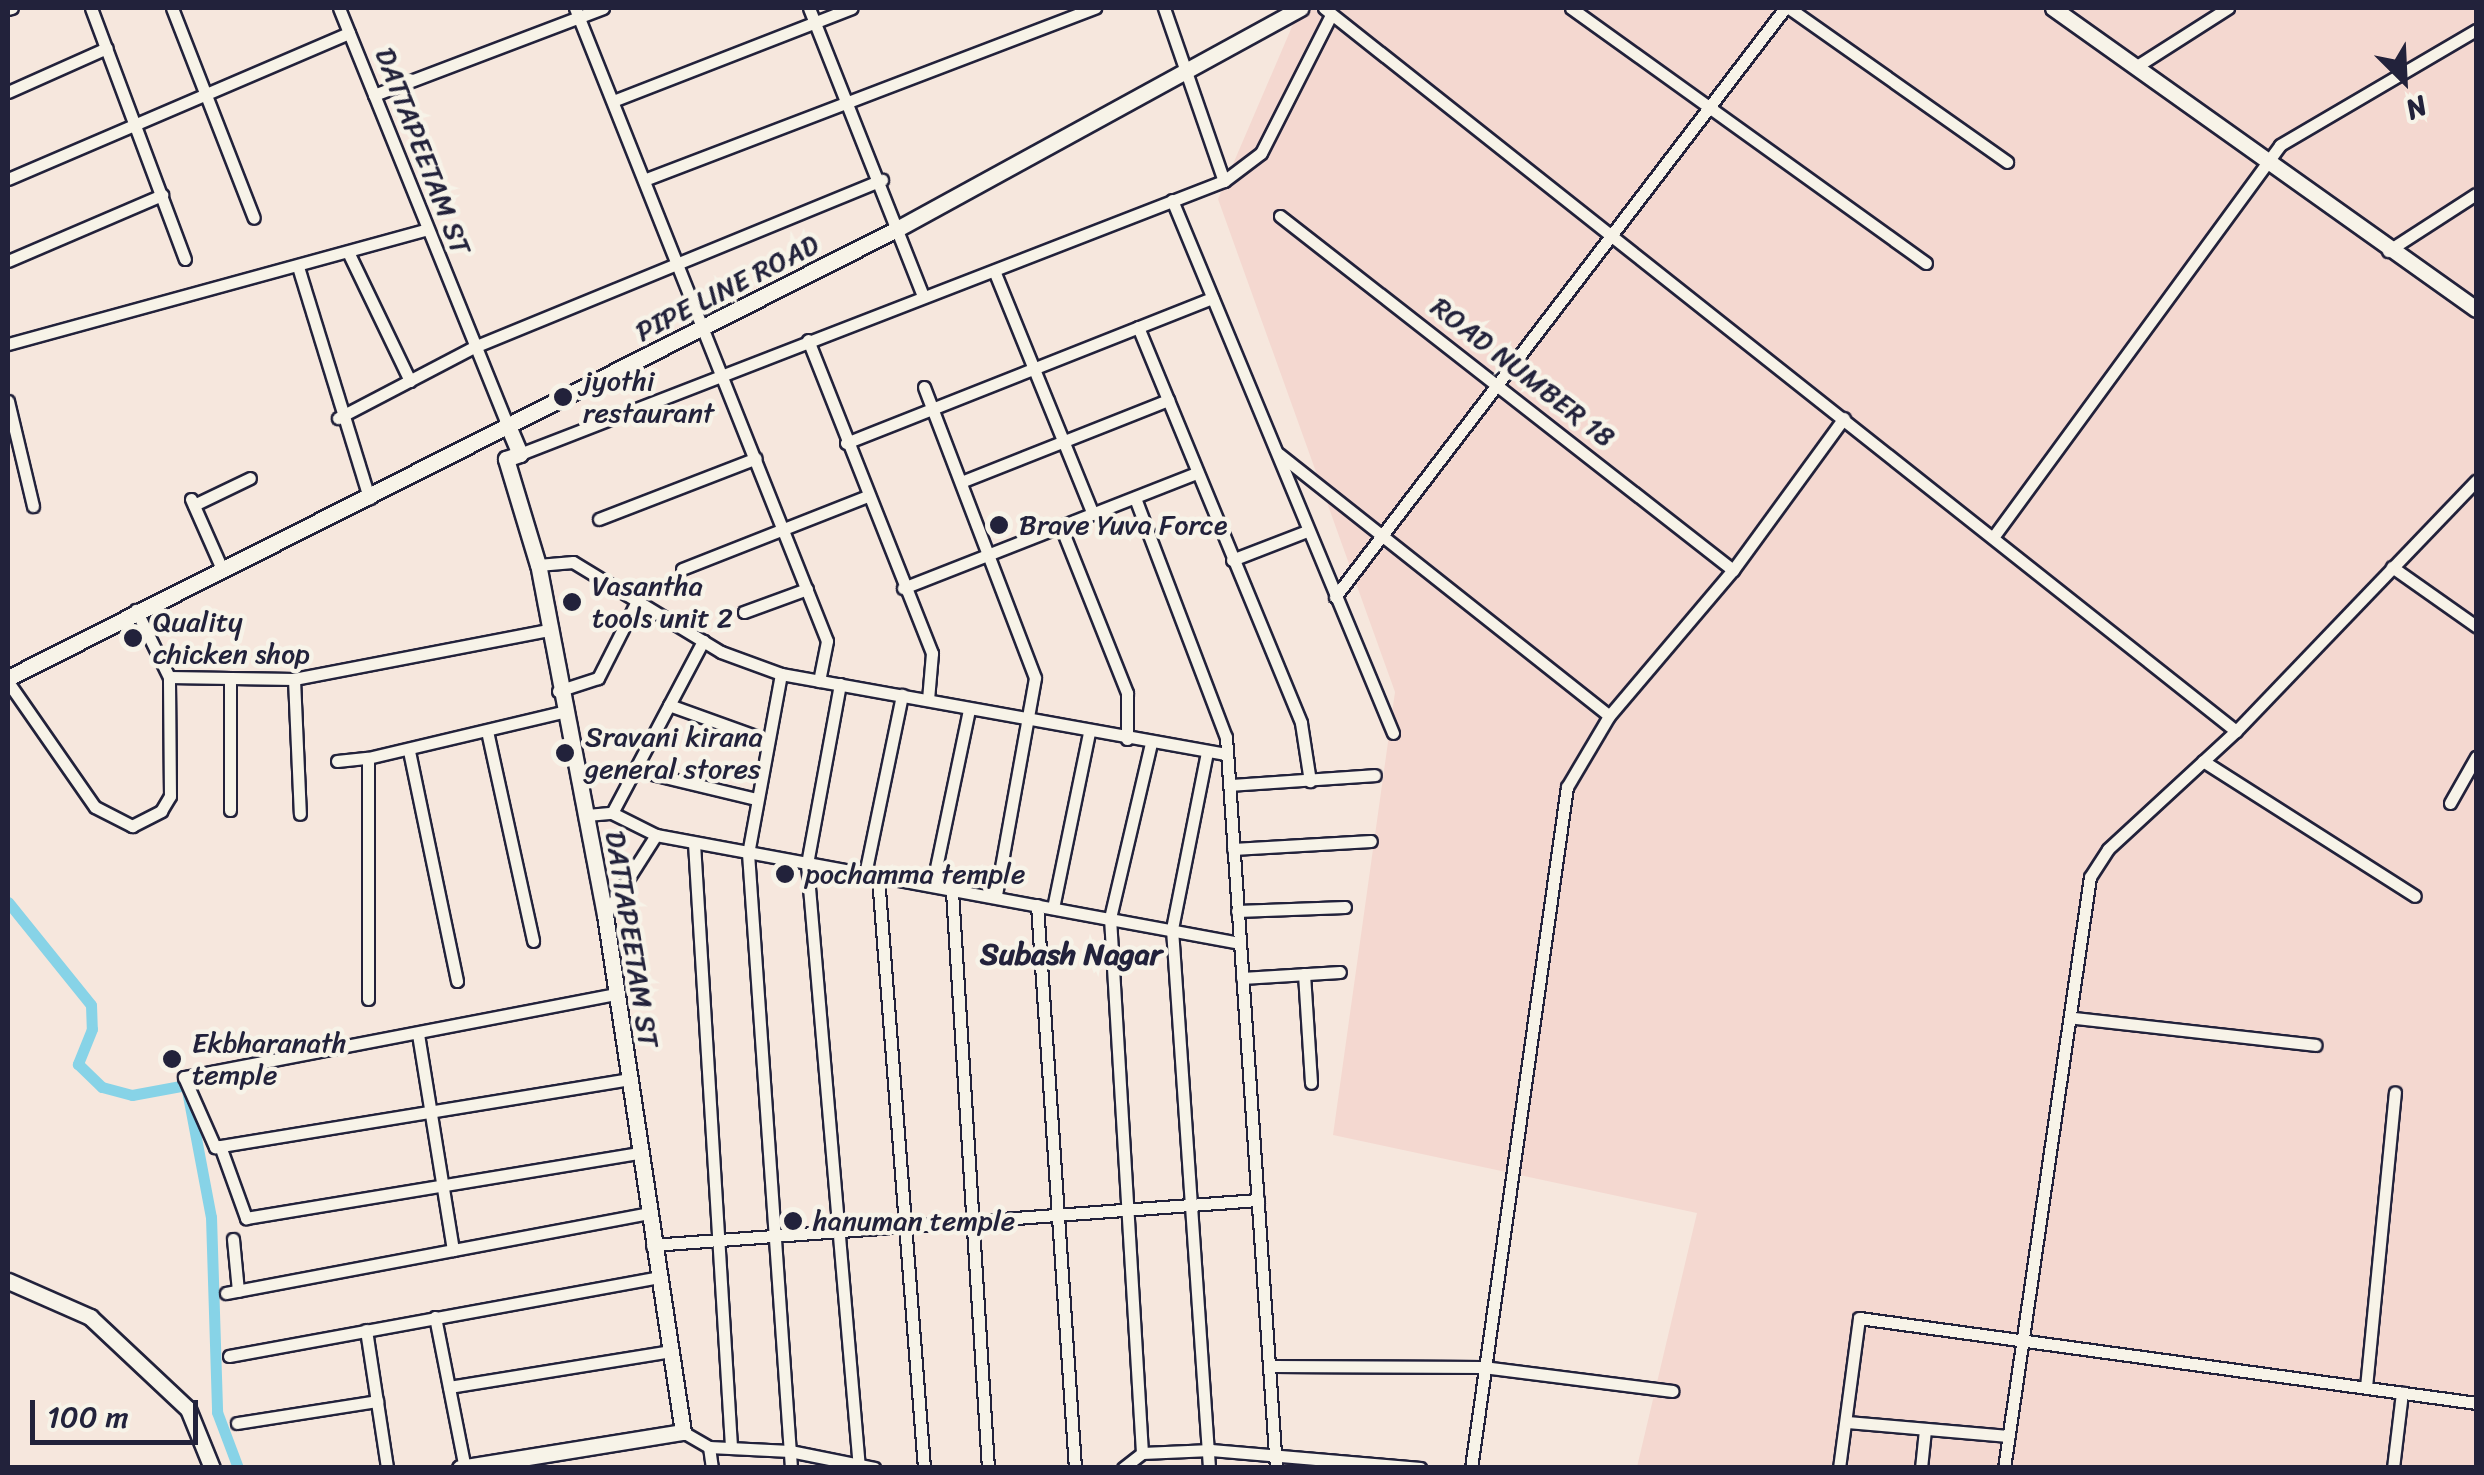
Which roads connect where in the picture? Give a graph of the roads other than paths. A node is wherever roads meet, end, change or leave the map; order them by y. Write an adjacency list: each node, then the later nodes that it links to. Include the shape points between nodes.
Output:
1 (90, 8): 20 (street)
2 (172, 8): 24 (street)
3 (342, 8): 19 (street, DATTAPEETAM ST)
4 (604, 8): 14 (street)
5 (809, 8): 17 (street)
6 (851, 8): 17 (street)
7 (1095, 8): 27 (street)
8 (1164, 8): 22 (street)
9 (1300, 8): 16 (street, PIPE LINE ROAD)
10 (1571, 8): 28 (street)
11 (1787, 8): 28 (street); 30 (street)
12 (2054, 8): 21 (street)
13 (2228, 8): 21 (street)
14 (577, 12): 25 (street); 26 (street)
15 (1328, 12): 35 (street, via 1260,153); 43 (street)
16 (1269, 15): 22 (street, PIPE LINE ROAD)
17 (815, 21): 26 (street); 27 (street)
18 (2476, 30): 31 (street, via 2280,146)
19 (349, 32): 24 (street); 25 (street, DATTAPEETAM ST)
20 (107, 48): 23 (street); 29 (street)
21 (2136, 66): 31 (street)
22 (1183, 68): 35 (street); 41 (street, PIPE LINE ROAD)
23 (8, 92)
24 (203, 94): 29 (street); 40 (street)
25 (374, 95): 42 (street, DATTAPEETAM ST)
26 (613, 101): 33 (street)
27 (847, 102): 33 (street); 34 (street)
28 (1710, 107): 43 (street); 49 (street)
29 (137, 123): 32 (street); 36 (street)
30 (2007, 162)
31 (2266, 165): 44 (street); 90 (street)
32 (8, 179)
33 (644, 180): 48 (street)
34 (882, 180): 41 (street); 48 (street)
35 (1224, 180): 38 (street)
36 (162, 194): 46 (street); 47 (street)
37 (2476, 194): 44 (street)
38 (1172, 200): 51 (street); 53 (street)
39 (1280, 216): 63 (street, ROAD NUMBER 18)
40 (254, 218)
41 (898, 228): 52 (street); 56 (street, PIPE LINE ROAD)
42 (426, 230): 45 (street); 59 (street, DATTAPEETAM ST)
43 (1611, 237): 63 (street); 69 (street)
44 (2388, 251): 54 (street)
45 (349, 254): 50 (street); 62 (street)
46 (185, 260)
47 (8, 261)
48 (677, 262): 56 (street); 59 (street)
49 (1926, 263)
50 (299, 270): 58 (street); 68 (street)
51 (995, 273): 52 (street); 60 (street)
52 (922, 294): 57 (street)
53 (1212, 298): 55 (street); 73 (street)
54 (2476, 310)
55 (1138, 327): 60 (street); 65 (street)
56 (706, 328): 61 (street); 70 (street, PIPE LINE ROAD)
57 (808, 340): 61 (street); 72 (street)
58 (8, 344)
59 (474, 346): 62 (street); 70 (street, DATTAPEETAM ST)
60 (1034, 369): 67 (street); 71 (street)
61 (723, 376): 74 (street); 75 (street)
62 (410, 381): 68 (street)
63 (1501, 385): 89 (street); 97 (street, ROAD NUMBER 18)
64 (924, 387): 67 (street)
65 (1168, 400): 71 (street); 76 (street)
66 (8, 402): 83 (street)
67 (932, 406): 72 (street); 79 (street)
68 (338, 418): 81 (street)
69 (1844, 418): 90 (street); 97 (street)
70 (507, 423): 74 (street, DATTAPEETAM ST); 81 (street, PIPE LINE ROAD)
71 (1064, 442): 79 (street); 84 (street)
72 (846, 443): 80 (street)
73 (1279, 454): 88 (street); 89 (street)
74 (513, 457): 93 (street, DATTAPEETAM ST)
75 (756, 458): 85 (street); 87 (street)
76 (1197, 473): 82 (street); 92 (street)
77 (250, 478): 95 (street, via 192,502)
78 (2476, 481): 94 (street)
79 (960, 482): 91 (street)
80 (867, 496): 87 (street); 98 (street)
81 (369, 498): 95 (street, PIPE LINE ROAD)
82 (1135, 498): 84 (street); 131 (street)
83 (32, 506)
84 (1093, 514): 86 (street)
85 (599, 518)
86 (1061, 526): 91 (street); 126 (street, via 1127,692)
87 (784, 529): 96 (street); 99 (street)
88 (1307, 530): 92 (street); 100 (street)
89 (1386, 535): 100 (street); 120 (street)
90 (1994, 536): 123 (street)
91 (988, 553): 98 (street); 121 (street, via 1035,678)
92 (1232, 560): 138 (street, via 1301,723)
93 (538, 565): 101 (street, via 572,562); 105 (street, DATTAPEETAM ST)
94 (2392, 566): 104 (street); 123 (street)
95 (222, 568): 102 (street, PIPE LINE ROAD)
96 (682, 568)
97 (1733, 570): 120 (street)
98 (903, 588): 116 (street, via 932,653)
99 (807, 590): 103 (street); 112 (street, via 827,641)
100 (1335, 597): 125 (street)
101 (637, 601): 106 (street); 114 (street, via 598,678)
102 (136, 610): 108 (street); 111 (street, PIPE LINE ROAD)
103 (744, 612)
104 (2476, 626)
105 (548, 630): 110 (street); 114 (street, DATTAPEETAM ST)
106 (703, 641): 107 (street); 117 (street)
107 (780, 674): 112 (street); 127 (street)
108 (169, 677): 109 (street); 111 (street, via 170,796 132,826 81,794)
109 (230, 678): 110 (street); 142 (street)
110 (294, 679): 144 (street)
111 (8, 680)
112 (819, 680): 113 (street)
113 (840, 684): 115 (street); 151 (street)
114 (558, 690): 119 (street, DATTAPEETAM ST)
115 (902, 695): 116 (street); 152 (street)
116 (928, 700): 118 (street)
117 (669, 705): 127 (street); 136 (street)
118 (969, 710): 121 (street); 153 (street)
119 (563, 712): 122 (street); 145 (street, DATTAPEETAM ST)
120 (1609, 716): 203 (street, via 1576,765 1561,812)
121 (1030, 722): 124 (street); 155 (street)
122 (487, 731): 129 (street); 164 (street)
123 (2236, 731): 135 (street)
124 (1089, 733): 126 (street); 159 (street)
125 (1393, 733)
126 (1127, 739): 128 (street)
127 (768, 740): 140 (street)
128 (1151, 744): 130 (street); 162 (street)
129 (409, 751): 133 (street); 169 (street)
130 (1207, 752): 131 (street); 163 (street)
131 (1226, 754): 139 (street)
132 (2476, 757): 141 (street)
133 (368, 758): 134 (street); 171 (street)
134 (338, 761)
135 (2203, 761): 156 (street); 172 (street, via 2108,849 2090,878)
136 (635, 770): 140 (street); 143 (street)
137 (1375, 774): 138 (street)
138 (1310, 781): 139 (street)
139 (1230, 785): 149 (street)
140 (756, 800): 150 (street)
141 (2450, 803)
142 (230, 810)
143 (612, 813): 145 (street); 146 (street)
144 (300, 814)
145 (587, 814): 161 (street, DATTAPEETAM ST)
146 (656, 835): 148 (street); 161 (street)
147 (1371, 841): 149 (street)
148 (694, 843): 150 (street); 191 (street)
149 (1233, 849): 160 (street)
150 (748, 853): 151 (street); 190 (street)
151 (807, 864): 152 (street); 189 (street)
152 (871, 875): 153 (street); 188 (street)
153 (933, 882): 154 (street)
154 (952, 891): 155 (street); 187 (street)
155 (996, 896): 157 (street)
156 (2416, 896)
157 (1037, 904): 159 (street); 186 (street)
158 (1345, 907): 160 (street)
159 (1054, 908): 162 (street)
160 (1237, 912): 165 (street)
161 (605, 915): 170 (street, DATTAPEETAM ST)
162 (1110, 918): 163 (street); 184 (street)
163 (1172, 929): 165 (street); 183 (street)
164 (533, 940)
165 (1239, 943): 168 (street)
166 (1340, 972): 167 (street)
167 (1304, 974): 168 (street); 176 (street)
168 (1242, 978): 182 (street)
169 (457, 980)
170 (616, 994): 173 (street); 175 (street, DATTAPEETAM ST)
171 (368, 999)
172 (2075, 1018): 174 (street); 199 (street)
173 (418, 1034): 178 (street); 179 (street, via 186,1073 208,1144)
174 (2315, 1045)
175 (628, 1079): 178 (street); 180 (street, DATTAPEETAM ST)
176 (1312, 1083)
177 (2395, 1092): 205 (street)
178 (430, 1108): 179 (street); 181 (street)
179 (220, 1146): 181 (street, via 246,1218)
180 (637, 1147): 181 (street); 185 (street, DATTAPEETAM ST)
181 (441, 1184): 194 (street)
182 (1258, 1200): 183 (street); 202 (street)
183 (1192, 1204): 184 (street); 217 (street)
184 (1124, 1208): 186 (street); 220 (street)
185 (648, 1213): 193 (street, DATTAPEETAM ST); 194 (street)
186 (1060, 1213): 187 (street); 230 (street)
187 (976, 1217): 188 (street); 229 (street)
188 (902, 1222): 189 (street); 228 (street)
189 (840, 1228): 190 (street); 222 (street)
190 (780, 1231): 191 (street); 219 (street)
191 (717, 1238): 193 (street); 216 (street)
192 (233, 1239): 194 (street, via 232,1292)
193 (652, 1244): 195 (street, DATTAPEETAM ST)
194 (453, 1250)
195 (655, 1278): 197 (street); 200 (street, DATTAPEETAM ST)
196 (8, 1282): 223 (street, via 90,1317 188,1409)
197 (435, 1316): 198 (street); 204 (street)
198 (366, 1330): 201 (street); 208 (street)
199 (2018, 1340): 205 (street); 210 (street, via 1858,1318); 214 (street)
200 (671, 1351): 204 (street); 212 (street, DATTAPEETAM ST)
201 (229, 1356)
202 (1273, 1366): 203 (street); 218 (street)
203 (1484, 1367): 206 (street); 235 (street)
204 (450, 1387): 221 (street)
205 (2366, 1387): 207 (street)
206 (1672, 1391)
207 (2402, 1394): 209 (street); 239 (street)
208 (377, 1401): 211 (street); 224 (street)
209 (2476, 1403)
210 (1847, 1422): 213 (street); 236 (street)
211 (237, 1423)
212 (683, 1432): 215 (street); 221 (street)
213 (1926, 1432): 214 (street); 237 (street)
214 (2008, 1436): 238 (street)
215 (708, 1447): 216 (street); 225 (street)
216 (731, 1447): 219 (street)
217 (1211, 1450): 218 (street); 220 (street); 232 (street)
218 (1278, 1450): 233 (street); 234 (street)
219 (790, 1451): 222 (street); 226 (street)
220 (1142, 1453): 231 (street)
221 (464, 1467)
222 (859, 1467): 227 (street)
223 (212, 1468)
224 (387, 1468)
225 (712, 1468)
226 (790, 1468)
227 (874, 1468)
228 (924, 1468)
229 (988, 1468)
230 (1075, 1468)
231 (1124, 1468)
232 (1209, 1468)
233 (1276, 1468)
234 (1420, 1468)
235 (1471, 1468)
236 (1839, 1468)
237 (1921, 1468)
238 (2004, 1468)
239 (2392, 1468)

